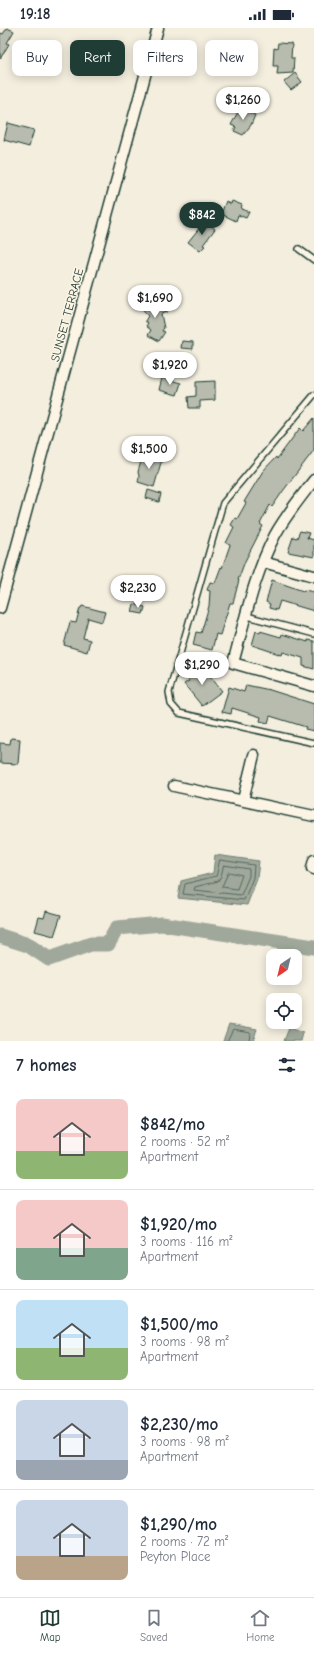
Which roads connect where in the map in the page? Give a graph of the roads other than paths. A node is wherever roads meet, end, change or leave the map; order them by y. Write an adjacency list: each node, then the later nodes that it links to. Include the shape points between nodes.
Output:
1 (158, 28): 8 (street, SUNSET TERRACE)
2 (299, 249): 3 (lane)
3 (314, 260)
4 (314, 395): 12 (lane, via 223,502 169,692 171,704 179,713)
5 (314, 480): 6 (street, via 294,504 275,535)
6 (264, 562): 7 (street); 9 (street)
7 (314, 576)
8 (0, 608)
9 (246, 616): 10 (lane); 11 (street, via 233,663)
10 (314, 634)
11 (314, 686)
12 (314, 743)
13 (254, 755): 15 (street)
14 (174, 786): 15 (street)
15 (242, 800): 16 (street)
16 (314, 816)

